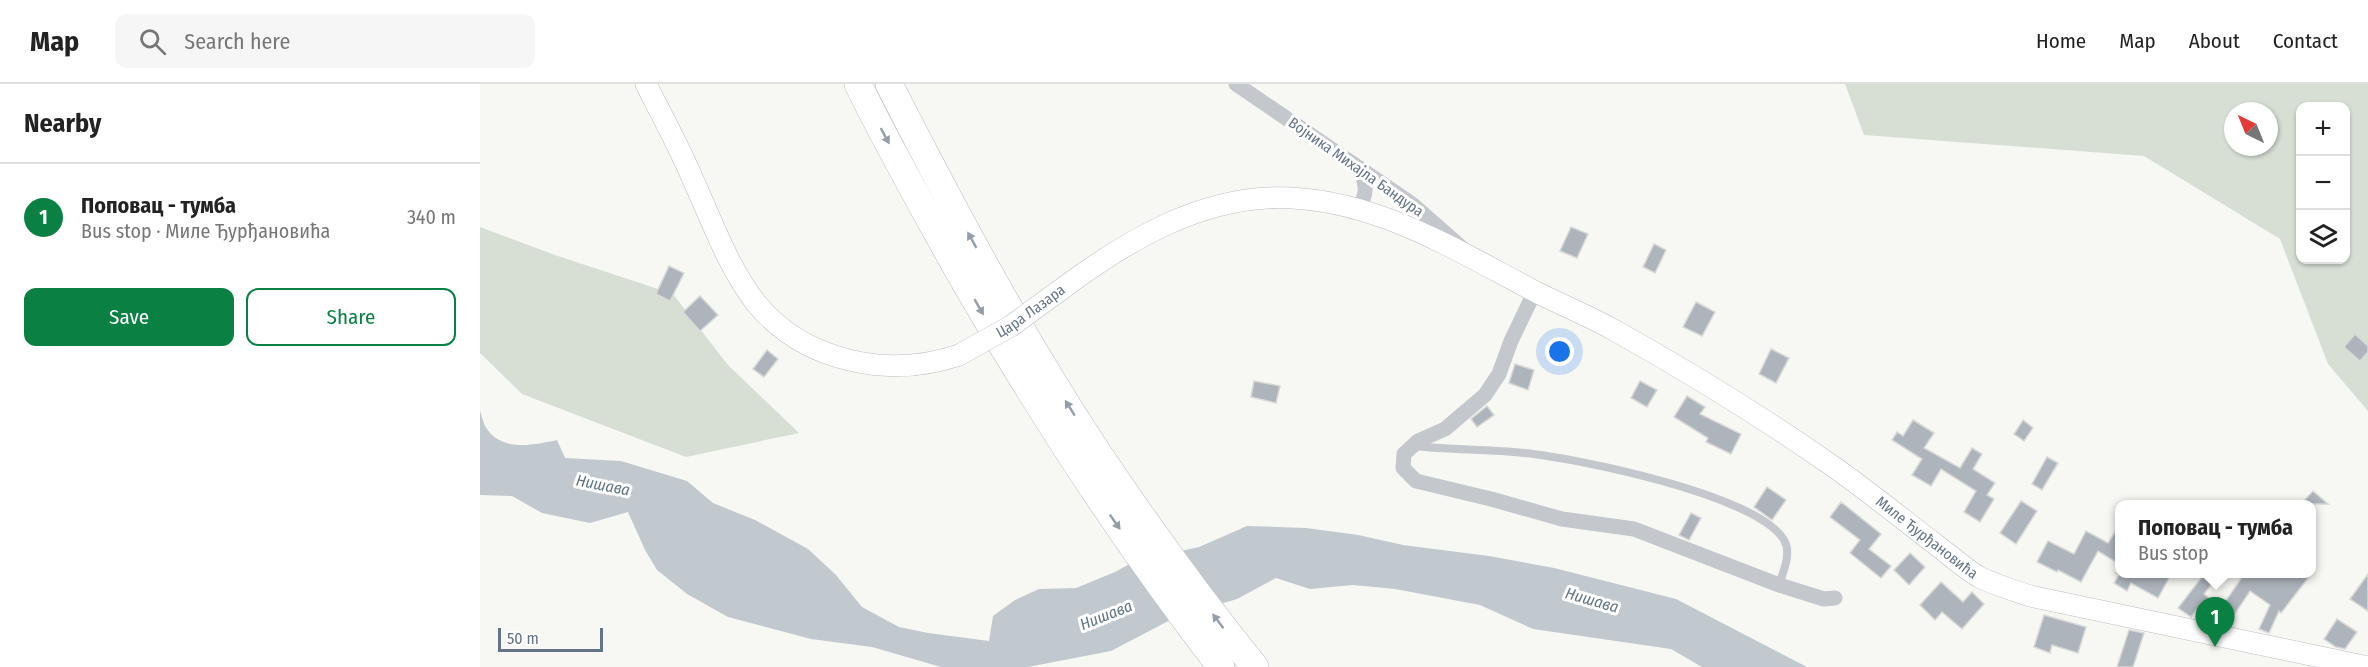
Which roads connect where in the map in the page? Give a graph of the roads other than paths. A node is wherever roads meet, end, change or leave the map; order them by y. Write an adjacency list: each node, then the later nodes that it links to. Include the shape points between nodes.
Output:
1 (646, 84): 6 (street, Цара Лазара, bridge, via 730,263 756,303 785,330 812,347 854,362 916,366 959,356 1011,326 1145,235 1216,207 1287,198)
2 (858, 84): 10 (highway, one-way to 10, via 1004,350)
3 (889, 84): 10 (highway, one-way to 3)
4 (1236, 84): 5 (street, Војника Михајла Бандура)
5 (1361, 171): 6 (street, via 1367,186); 7 (street, Војника Михајла Бандура, via 1412,204)
6 (1358, 209): 7 (street, Цара Лазара)
7 (1471, 256): 8 (street, Цара Лазара)
8 (1535, 291): 9 (street, via 1499,374 1485,395 1445,429); 15 (street, Миле Ђурђановића, via 1712,386 1833,466 1979,576 2030,596)
9 (1413, 446): 11 (street, via 1404,454 1403,468 1416,481 1562,519 1634,529); 11 (lane, via 1524,453 1596,464 1725,500 1766,522 1785,541 1787,558)
10 (1092, 466): 13 (highway, one-way to 13, via 1139,556); 14 (highway, one-way to 10)
11 (1779, 585): 12 (street, via 1824,599)
12 (1835, 598)
13 (1221, 667)
14 (1255, 667)
15 (2368, 667)

